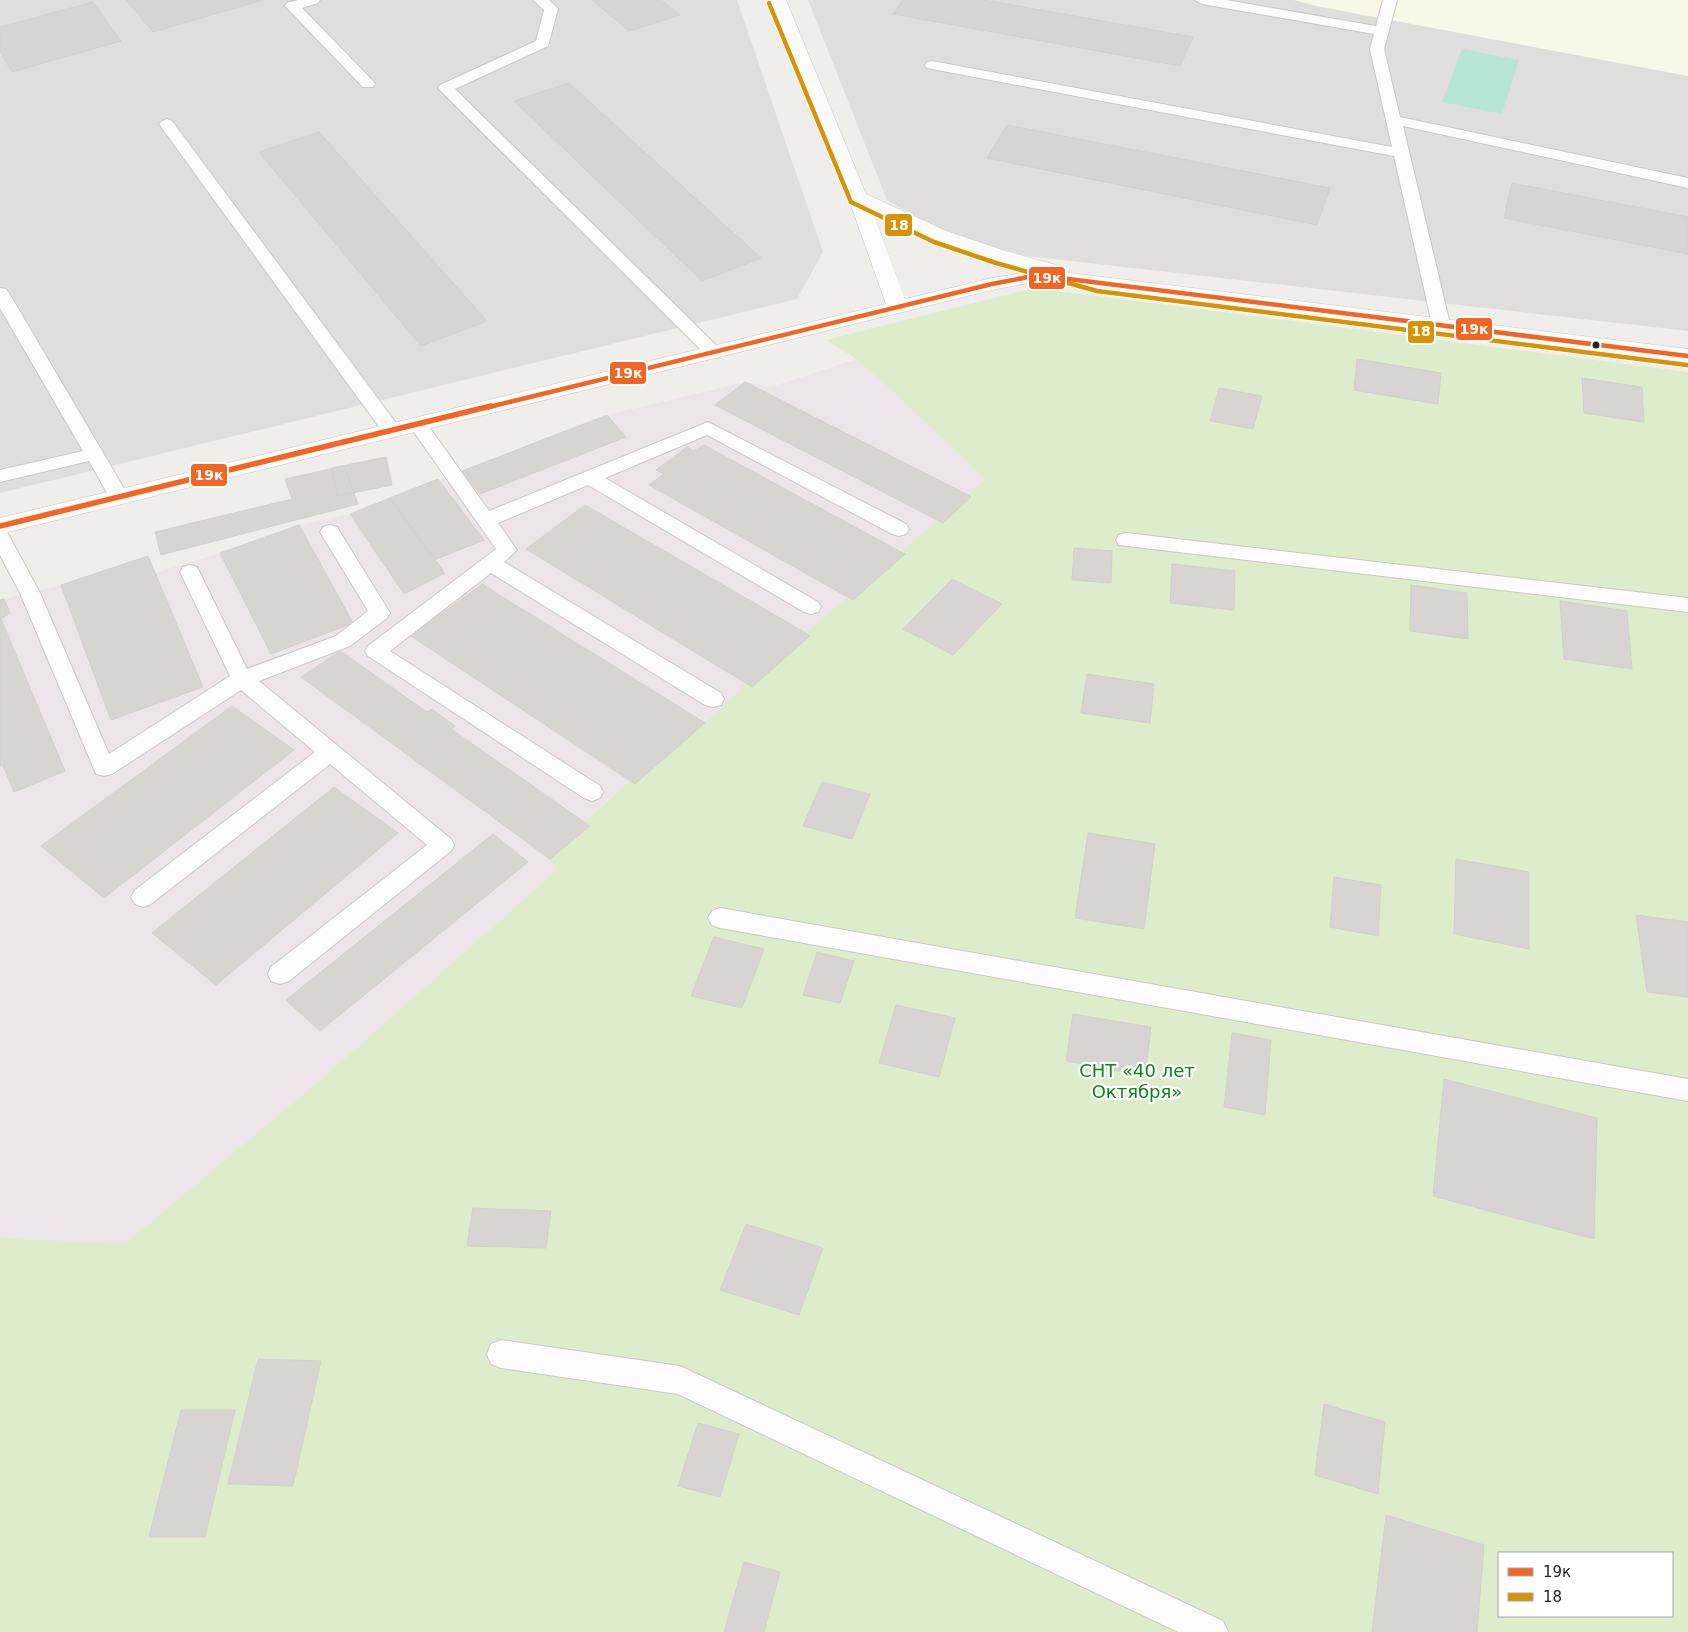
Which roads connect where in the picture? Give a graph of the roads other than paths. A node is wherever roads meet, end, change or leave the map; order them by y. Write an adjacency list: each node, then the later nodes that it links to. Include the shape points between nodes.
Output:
1 (312, 0): 8 (lane, via 292,6)
2 (540, 0): 18 (lane, via 551,9 544,43 445,88)
3 (777, 0): 13 (street)
4 (1202, 0): 6 (lane)
5 (1390, 0): 6 (lane)
6 (1382, 31): 9 (lane, via 1377,49)
7 (932, 65): 11 (lane)
8 (368, 84)
9 (1394, 120): 11 (lane); 12 (lane)
10 (167, 124): 21 (lane)
11 (1402, 154): 17 (lane)
12 (1688, 183)
13 (858, 197): 14 (street, via 937,234 998,255); 16 (street)
14 (1098, 282): 16 (street, via 1028,278); 17 (street)
15 (2, 299): 22 (lane)
16 (898, 308): 18 (street)
17 (1441, 324): 19 (street)
18 (714, 353): 20 (street)
19 (1688, 356)
20 (418, 425): 21 (street); 26 (lane)
21 (392, 431): 25 (street)
22 (94, 454): 23 (lane); 25 (lane)
23 (0, 476)
24 (589, 477): 26 (lane); 28 (lane, via 708,428); 35 (lane)
25 (119, 497): 27 (street)
26 (486, 520): 32 (lane, via 507,550)
27 (0, 526)
28 (899, 528)
29 (330, 532): 36 (lane, via 380,613 343,641)
30 (0, 537): 36 (lane, via 30,592 104,768)
31 (1126, 540): 34 (lane)
32 (490, 563): 37 (lane); 39 (lane, via 375,651)
33 (190, 572): 36 (lane)
34 (1688, 605)
35 (811, 607)
36 (242, 680): 38 (lane)
37 (713, 699)
38 (330, 752): 40 (lane); 42 (lane, via 443,845)
39 (592, 792)
40 (143, 897)
41 (720, 918): 43 (lane)
42 (280, 974)
43 (1688, 1090)
44 (501, 1354): 45 (lane, via 680,1380)
45 (1212, 1632)

